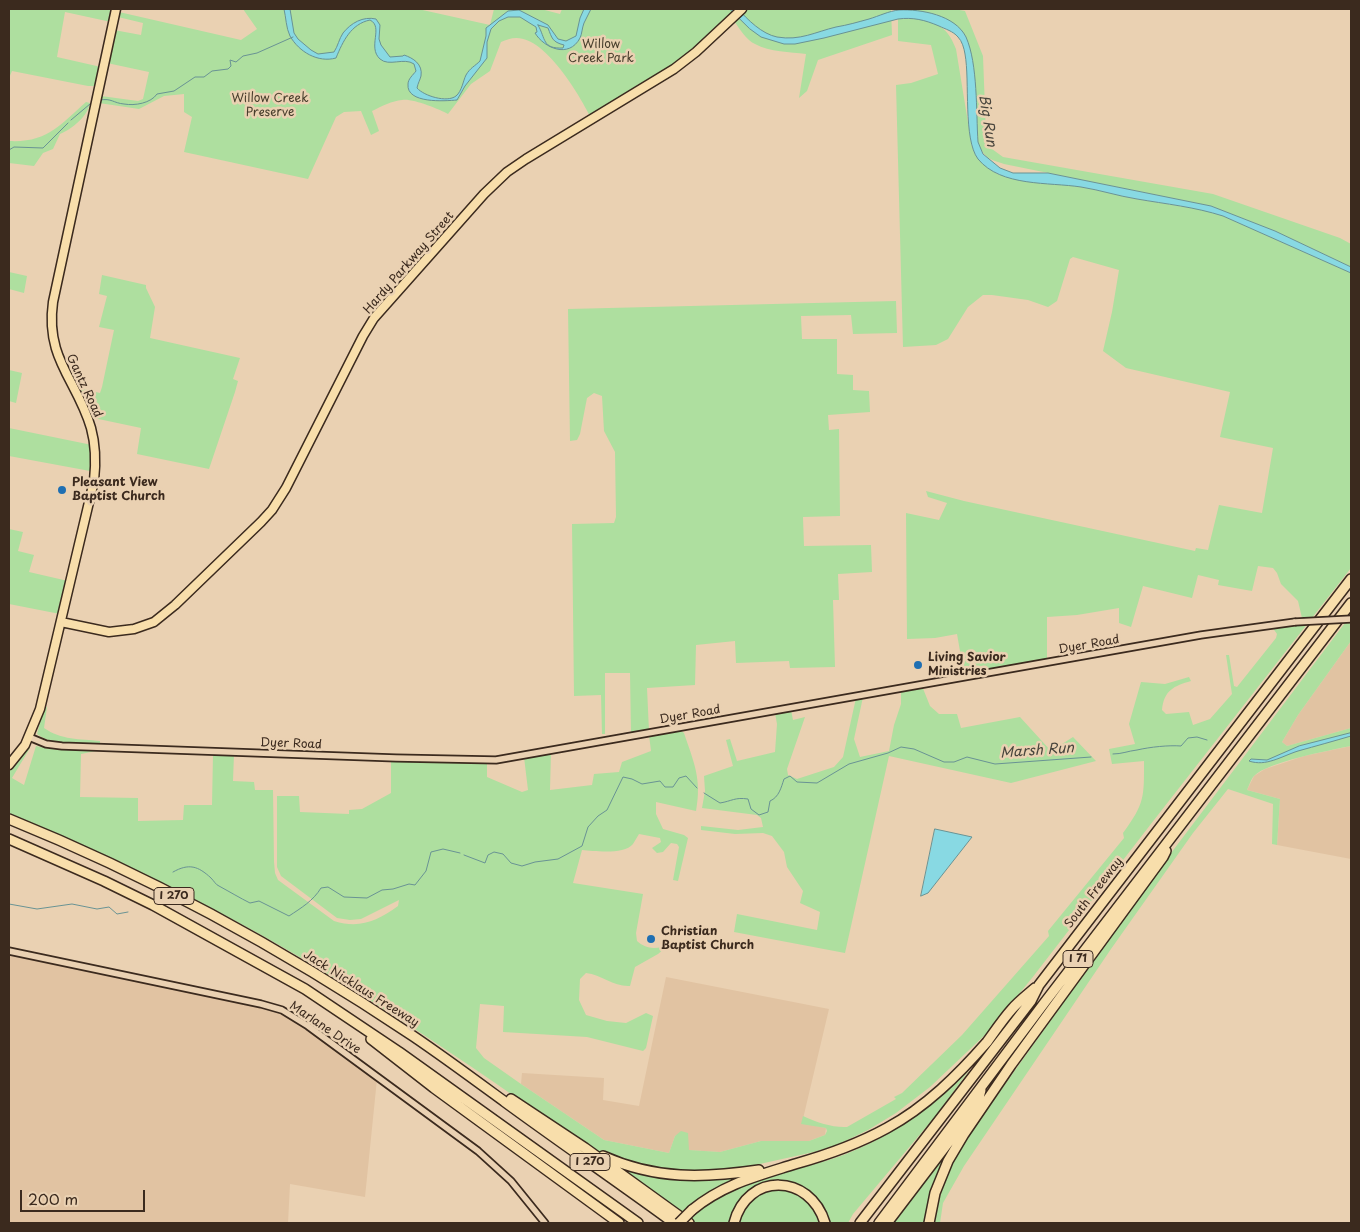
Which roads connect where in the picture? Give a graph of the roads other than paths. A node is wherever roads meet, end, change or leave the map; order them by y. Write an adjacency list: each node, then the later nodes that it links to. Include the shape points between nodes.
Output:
1 (116, 9): 6 (main road, Gantz Road, via 52,310 56,352 89,421 96,457 92,492)
2 (742, 9): 6 (main road, Hardy Parkway Street, via 674,69 514,166 484,194 374,318 272,510 175,605 148,625 118,632 102,632)
3 (1351, 579): 13 (highway, South Freeway / I 71)
4 (1351, 603): 10 (highway, I 71)
5 (1351, 618): 7 (street, Dyer Road, bridge, via 1201,634 499,759 62,746)
6 (61, 622): 7 (main road, Gantz Road)
7 (29, 737): 8 (main road, Gantz Road)
8 (9, 765)
9 (9, 819): 15 (highway, Jack Nicklaus Freeway / I 270, via 112,864 206,912 334,985)
10 (1174, 834): 16 (highway, I 71); 30 (highway, via 1163,858 964,1134 935,1193)
11 (9, 839): 14 (highway, I 270, via 153,905)
12 (9, 951): 19 (street, Marlane Drive, via 286,1012 478,1150 511,1181)
13 (1039, 985): 18 (highway, via 1013,1008 959,1072 908,1116 845,1148); 27 (highway, South Freeway / I 71, via 1031,1001)
14 (331, 1005): 20 (highway, via 358,1030 434,1088); 21 (highway, I 270)
15 (443, 1057): 17 (highway, via 485,1080); 22 (highway, Jack Nicklaus Freeway / I 270)
16 (983, 1085): 28 (highway, I 71); 29 (highway, via 977,1105)
17 (585, 1148): 18 (highway, via 628,1166 669,1175 706,1176); 24 (highway)
18 (784, 1167): 23 (highway, bridge, via 734,1184 705,1200)
19 (545, 1223)
20 (619, 1223)
21 (638, 1223)
22 (674, 1223)
23 (679, 1223)
24 (689, 1223)
25 (734, 1223): 26 (highway, via 737,1212 750,1194 766,1186 780,1185 809,1196)
26 (825, 1223)
27 (860, 1223)
28 (879, 1223)
29 (887, 1223)
30 (929, 1223)

